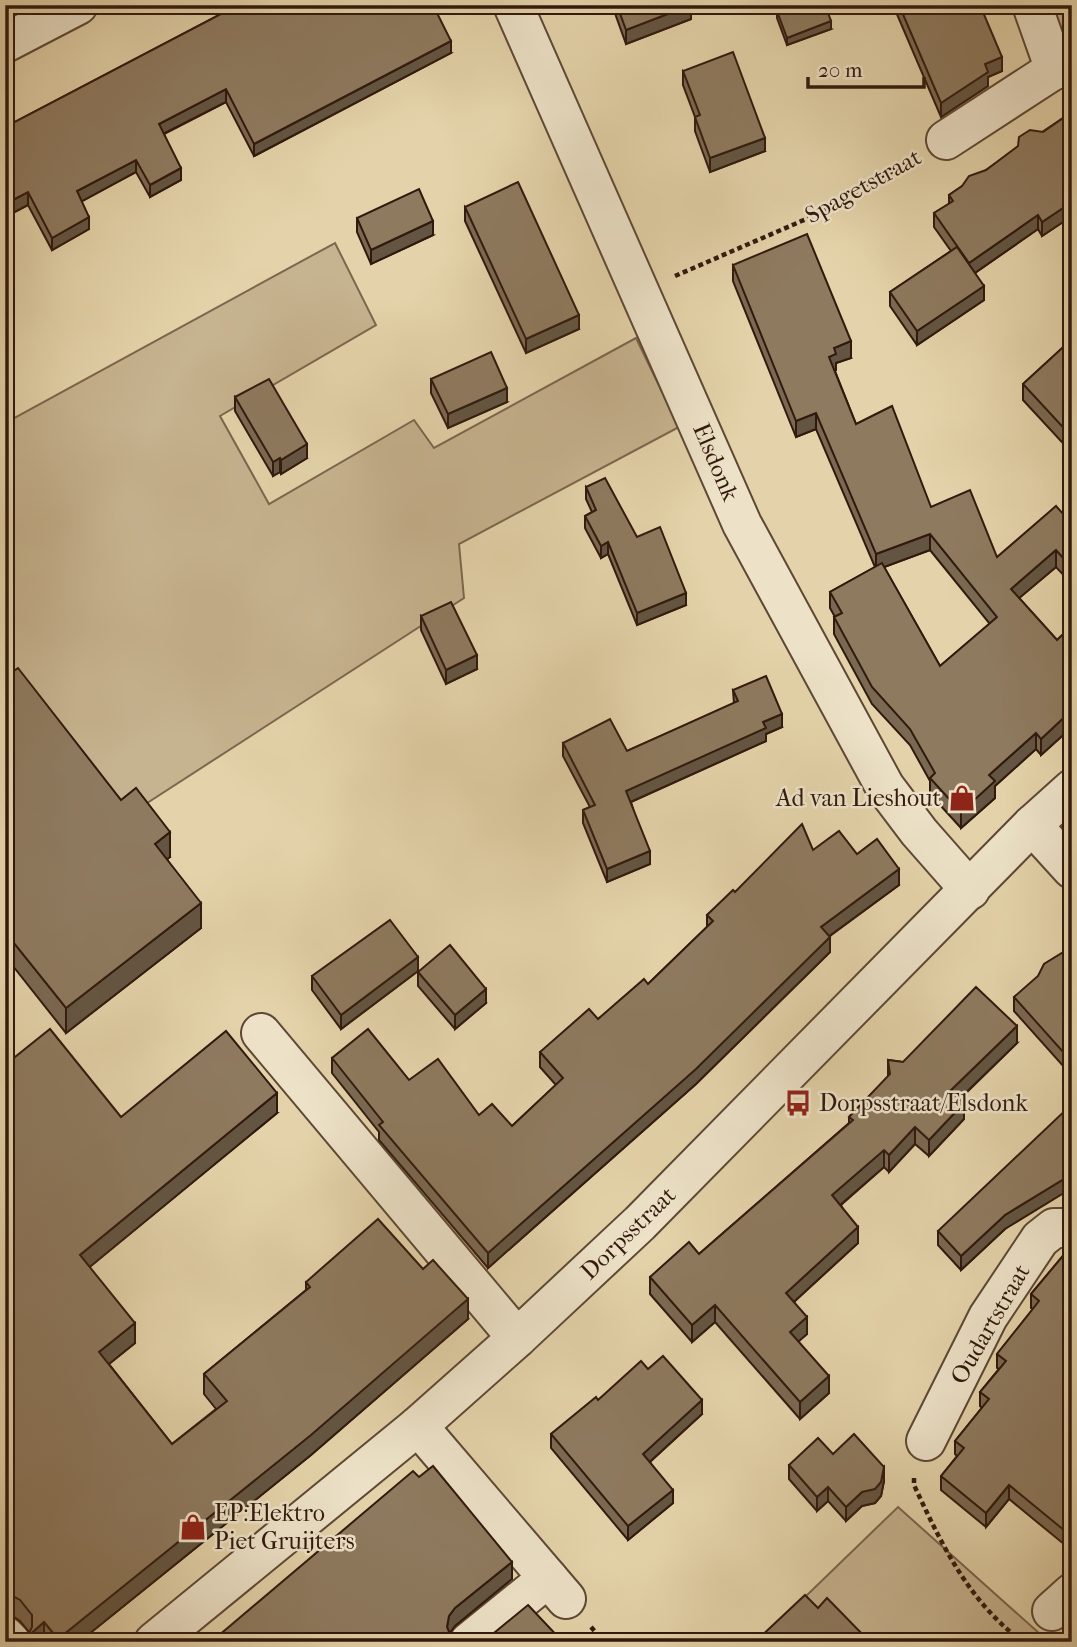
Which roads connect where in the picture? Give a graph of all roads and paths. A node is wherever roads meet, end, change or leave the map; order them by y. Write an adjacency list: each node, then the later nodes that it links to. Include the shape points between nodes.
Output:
1 (78, 5): 4 (street)
2 (513, 5): 7 (street, Elsdonk)
3 (1032, 5): 5 (street)
4 (5, 43)
5 (1063, 64): 6 (street, Spagetstraat)
6 (946, 140): 7 (path, Spagetstraat, via 820,213)
7 (641, 291): 11 (street, Elsdonk, via 742,524 885,787)
8 (1072, 789): 9 (street, Dorpsstraat)
9 (1032, 825): 10 (street); 11 (street, Dorpsstraat)
10 (1072, 869)
11 (970, 890): 14 (street, Dorpsstraat, via 640,1223)
12 (261, 1033): 14 (street)
13 (1072, 1227): 16 (street, Oudartstraat, via 1054,1228 1040,1239 988,1317)
14 (517, 1338): 15 (street, Dorpsstraat)
15 (418, 1426): 19 (street, Dorpsstraat); 20 (street, via 557,1588)
16 (926, 1441): 21 (path, via 914,1485 950,1560 998,1623)
17 (5, 1636): 18 (street)
18 (11, 1642)
19 (154, 1642)
20 (469, 1642)
21 (1023, 1642)

